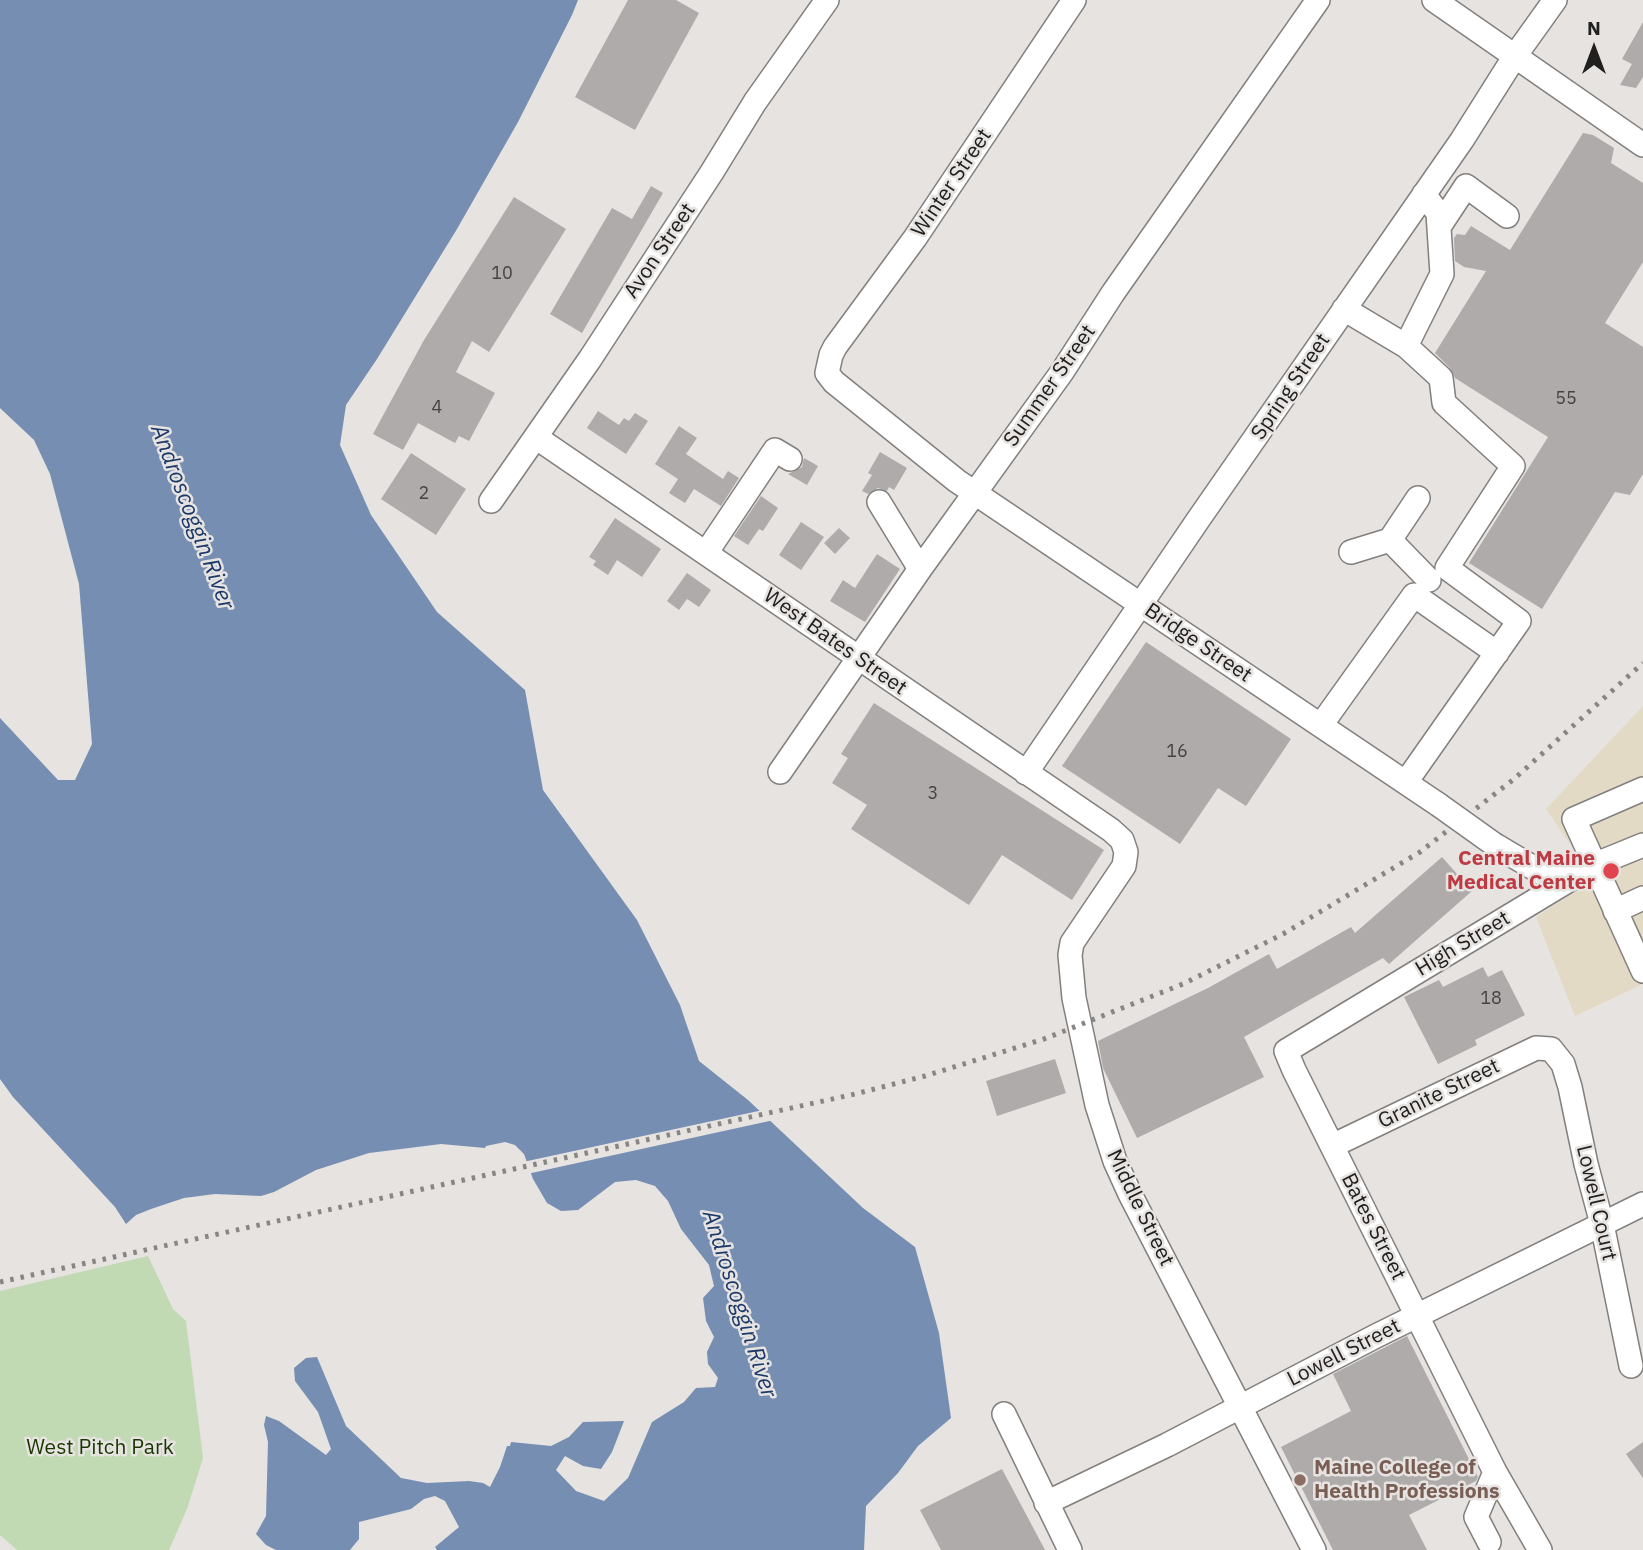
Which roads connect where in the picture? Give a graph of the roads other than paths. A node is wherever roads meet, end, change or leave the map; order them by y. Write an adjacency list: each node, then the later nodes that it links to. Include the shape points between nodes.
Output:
1 (827, 0): 14 (street, Avon Street, via 755,102)
2 (1074, 0): 13 (street, Winter Street, via 915,238 852,322)
3 (1318, 0): 16 (street, Summer Street)
4 (1434, 0): 6 (street)
5 (1555, 0): 6 (street, Spring Street)
6 (1515, 56): 7 (street); 8 (street, Spring Street)
7 (1643, 145)
8 (1424, 194): 10 (street, via 1438,213); 11 (street, Spring Street)
9 (1507, 216): 10 (street, via 1466,186)
10 (1439, 227): 12 (street, via 1442,274)
11 (1344, 309): 12 (street); 25 (street, Spring Street)
12 (1406, 346): 24 (street, via 1440,378 1444,403 1513,466)
13 (829, 364): 16 (street, Bridge Street, via 827,373 834,382)
14 (537, 438): 18 (street, Avon Street); 22 (street, West Bates Street)
15 (790, 459): 22 (street, via 775,450)
16 (976, 494): 23 (street, Summer Street); 25 (street, Bridge Street)
17 (1418, 498): 20 (street)
18 (491, 501)
19 (879, 502): 23 (street)
20 (1390, 540): 21 (street); 24 (street)
21 (1351, 552)
22 (706, 553): 27 (street, West Bates Street)
23 (920, 569): 27 (street, Summer Street)
24 (1430, 581): 26 (street); 26 (street, via 1519,621); 28 (street)
25 (1142, 605): 28 (street, Bridge Street); 30 (street, Spring Street)
26 (1497, 653): 31 (street)
27 (858, 659): 29 (street, Summer Street); 30 (street, West Bates Street)
28 (1321, 724): 31 (street, Bridge Street)
29 (780, 772)
30 (1026, 773): 34 (street, West Bates Street, via 1111,830)
31 (1406, 782): 35 (street, Bridge Street, bridge, via 1532,869 1553,876)
32 (1643, 789): 35 (street, via 1574,819)
33 (1643, 845): 35 (street, High Street)
34 (1126, 852): 46 (street, Middle Street, via 1121,872 1072,943 1074,998 1097,1105 1115,1161)
35 (1594, 865): 37 (street); 40 (street, High Street)
36 (1643, 898): 37 (street)
37 (1615, 911): 38 (street)
38 (1643, 971)
39 (1548, 1048): 41 (street, Granite Street, via 1536,1048); 43 (street, Lowell Court, via 1559,1056 1570,1087)
40 (1286, 1051): 41 (street, Bates Street)
41 (1332, 1146): 44 (street, Bates Street)
42 (1643, 1204): 43 (street, Lowell Street)
43 (1602, 1224): 44 (street, Lowell Street); 45 (street, Lowell Court)
44 (1418, 1315): 46 (street, Lowell Street); 48 (street, Bates Street)
45 (1631, 1366)
46 (1241, 1407): 49 (street, Lowell Street); 53 (street, Middle Street)
47 (1004, 1414): 49 (street)
48 (1495, 1472): 50 (street, Bates Street); 51 (street, via 1476,1517)
49 (1046, 1503): 52 (street)
50 (1523, 1519): 51 (street); 54 (street, Bates Street)
51 (1492, 1546)
52 (1070, 1550)
53 (1314, 1550)
54 (1540, 1550)

